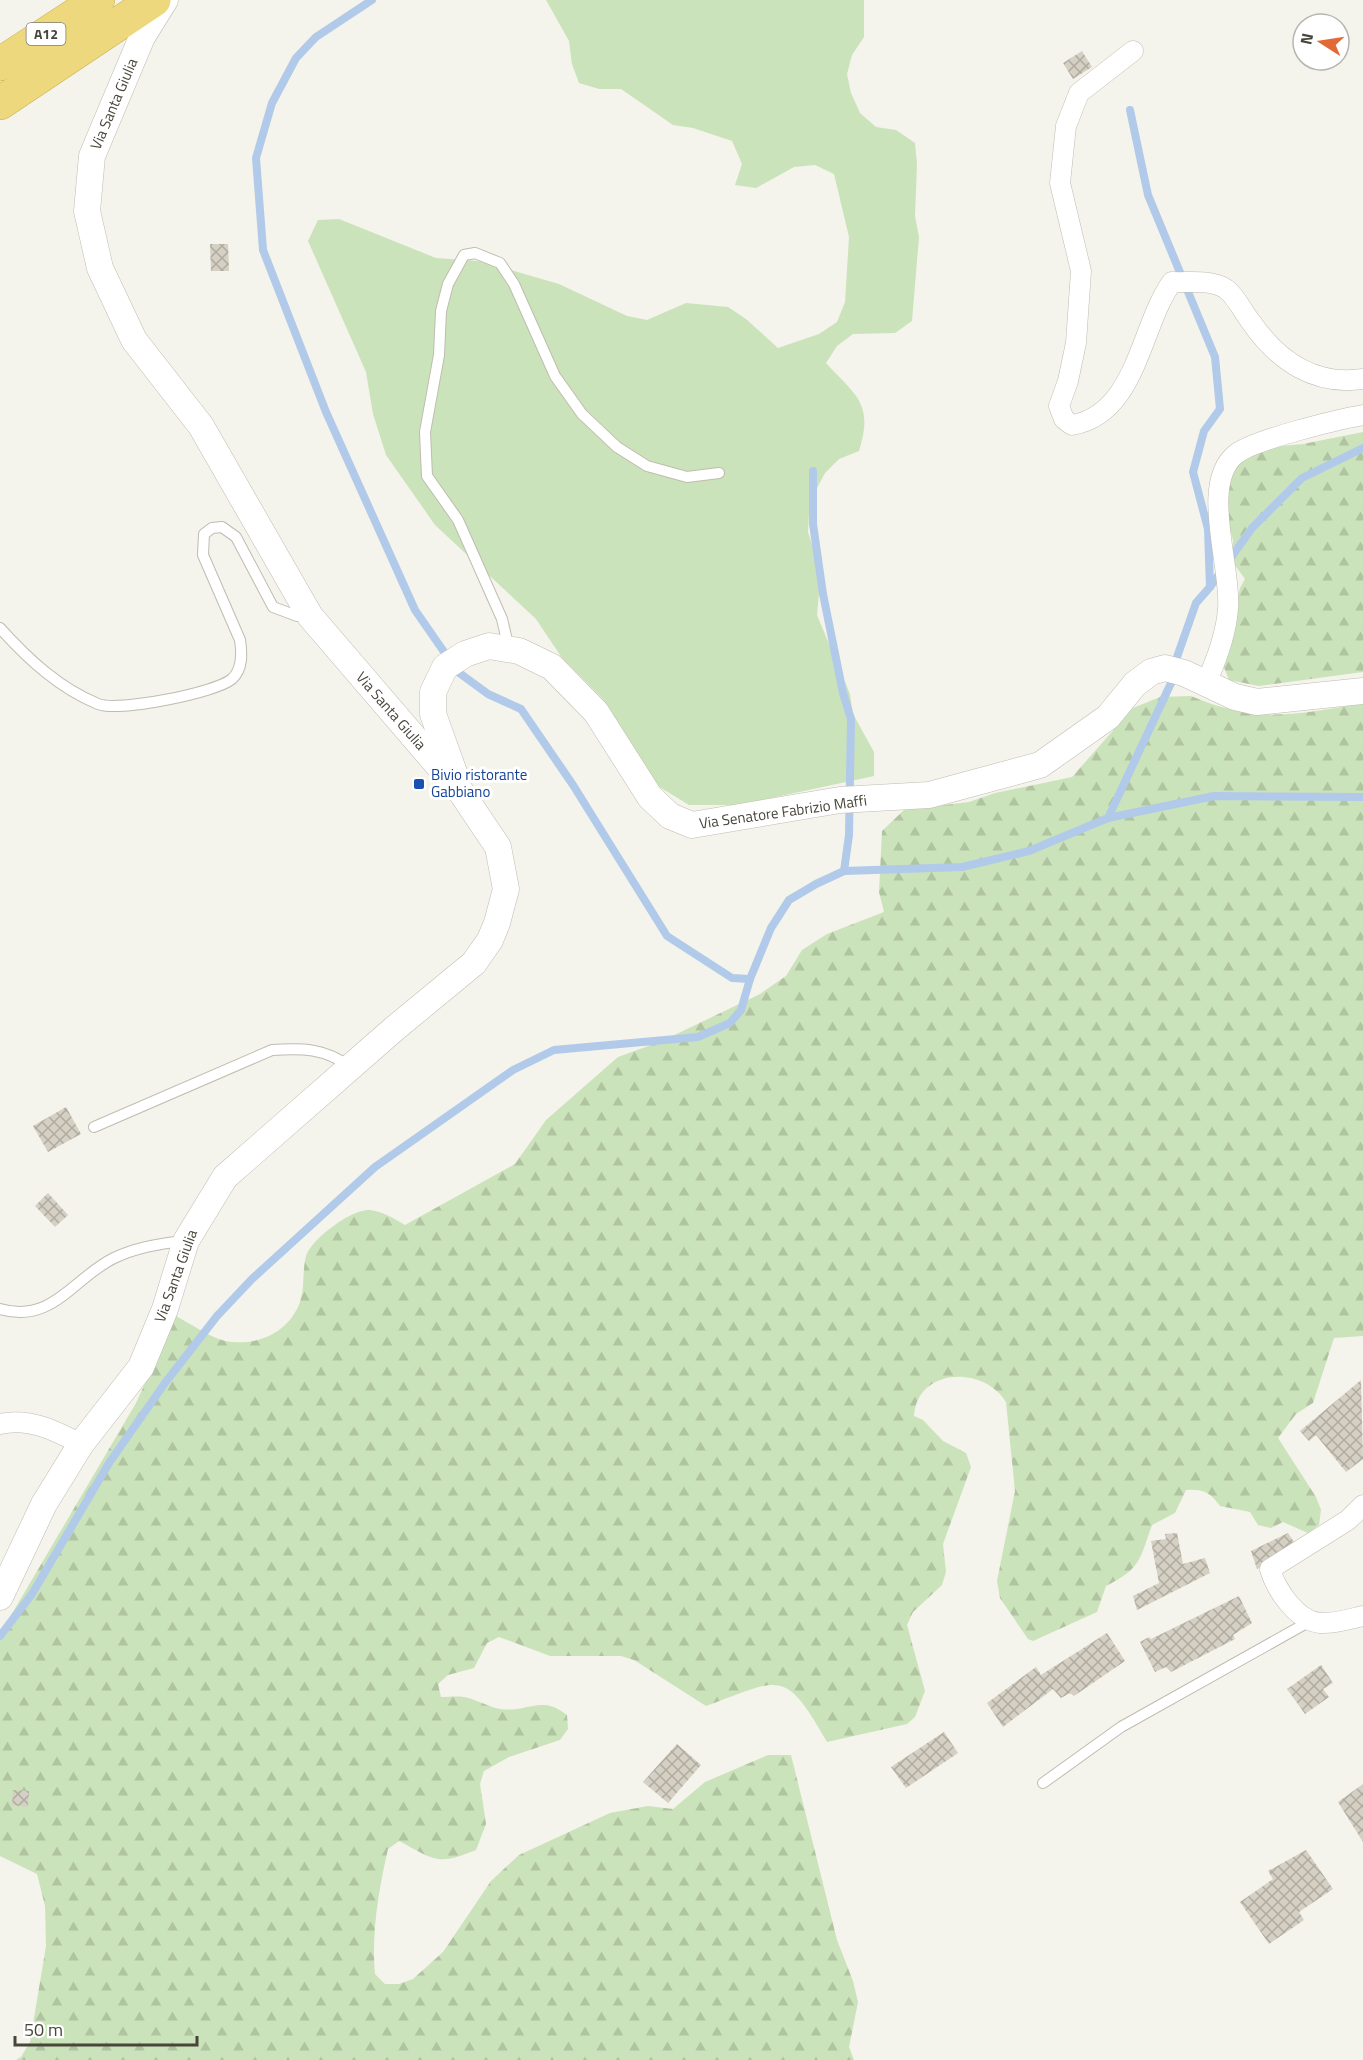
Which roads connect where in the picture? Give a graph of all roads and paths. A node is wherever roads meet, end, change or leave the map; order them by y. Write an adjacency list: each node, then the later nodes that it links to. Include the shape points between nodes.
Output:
1 (154, 0): 6 (highway, A12)
2 (165, 0): 10 (street, Via Santa Giulia, via 142,37 92,156 87,211 100,268 134,340 201,426)
3 (95, 2): 5 (highway, A12)
4 (1133, 51): 7 (street, via 1079,93 1066,126 1060,183 1081,271 1076,343 1059,406 1064,419 1072,425 1085,423 1116,396 1136,367 1157,308 1172,282 1214,283 1227,290 1260,336 1301,371 1336,381)
5 (0, 64)
6 (0, 103)
7 (1363, 379)
8 (1363, 415): 13 (street, via 1253,445 1235,454 1222,476 1219,492 1228,609 1220,653)
9 (719, 473): 12 (lane, via 687,477 647,466 617,447 582,414 555,376 514,284 500,263 476,253 464,255 448,284 441,311 439,355 425,432 427,476 458,520 502,619)
10 (310, 616): 11 (lane, via 297,616 273,607 236,537 222,527 204,534 202,544 203,555 240,640 239,669 224,683 125,706 100,705 29,660); 15 (street, Via Santa Giulia)
11 (0, 628)
12 (509, 649): 13 (street, Via Senatore Fabrizio Maffi, via 552,667 596,712 650,797 670,816 692,825 840,800 930,795 1040,765 1108,717 1135,684 1151,672 1165,668); 15 (street, Via Senatore Fabrizio Maffi, via 489,646 465,654 445,667 433,692 433,714)
13 (1206, 683): 14 (street, Via Senatore Fabrizio Maffi, via 1257,702)
14 (1363, 690)
15 (461, 792): 16 (street, Via Santa Giulia, via 498,847 506,889 497,923 474,963)
16 (350, 1068): 17 (lane, via 322,1051 272,1050); 18 (street, Via Santa Giulia, via 225,1177)
17 (94, 1127)
18 (186, 1241): 19 (lane, via 143,1247 113,1258 52,1305 26,1313); 21 (street, Via Santa Giulia, via 165,1309 141,1367)
19 (0, 1309)
20 (0, 1424): 21 (street, via 36,1424)
21 (81, 1444): 23 (street, Via Santa Giulia, via 44,1503)
22 (1363, 1504): 25 (street, via 1348,1520 1270,1569 1279,1591)
23 (0, 1597)
24 (1363, 1616): 25 (street, via 1328,1623)
25 (1312, 1620): 26 (lane, via 1121,1727)
26 (1043, 1784)

